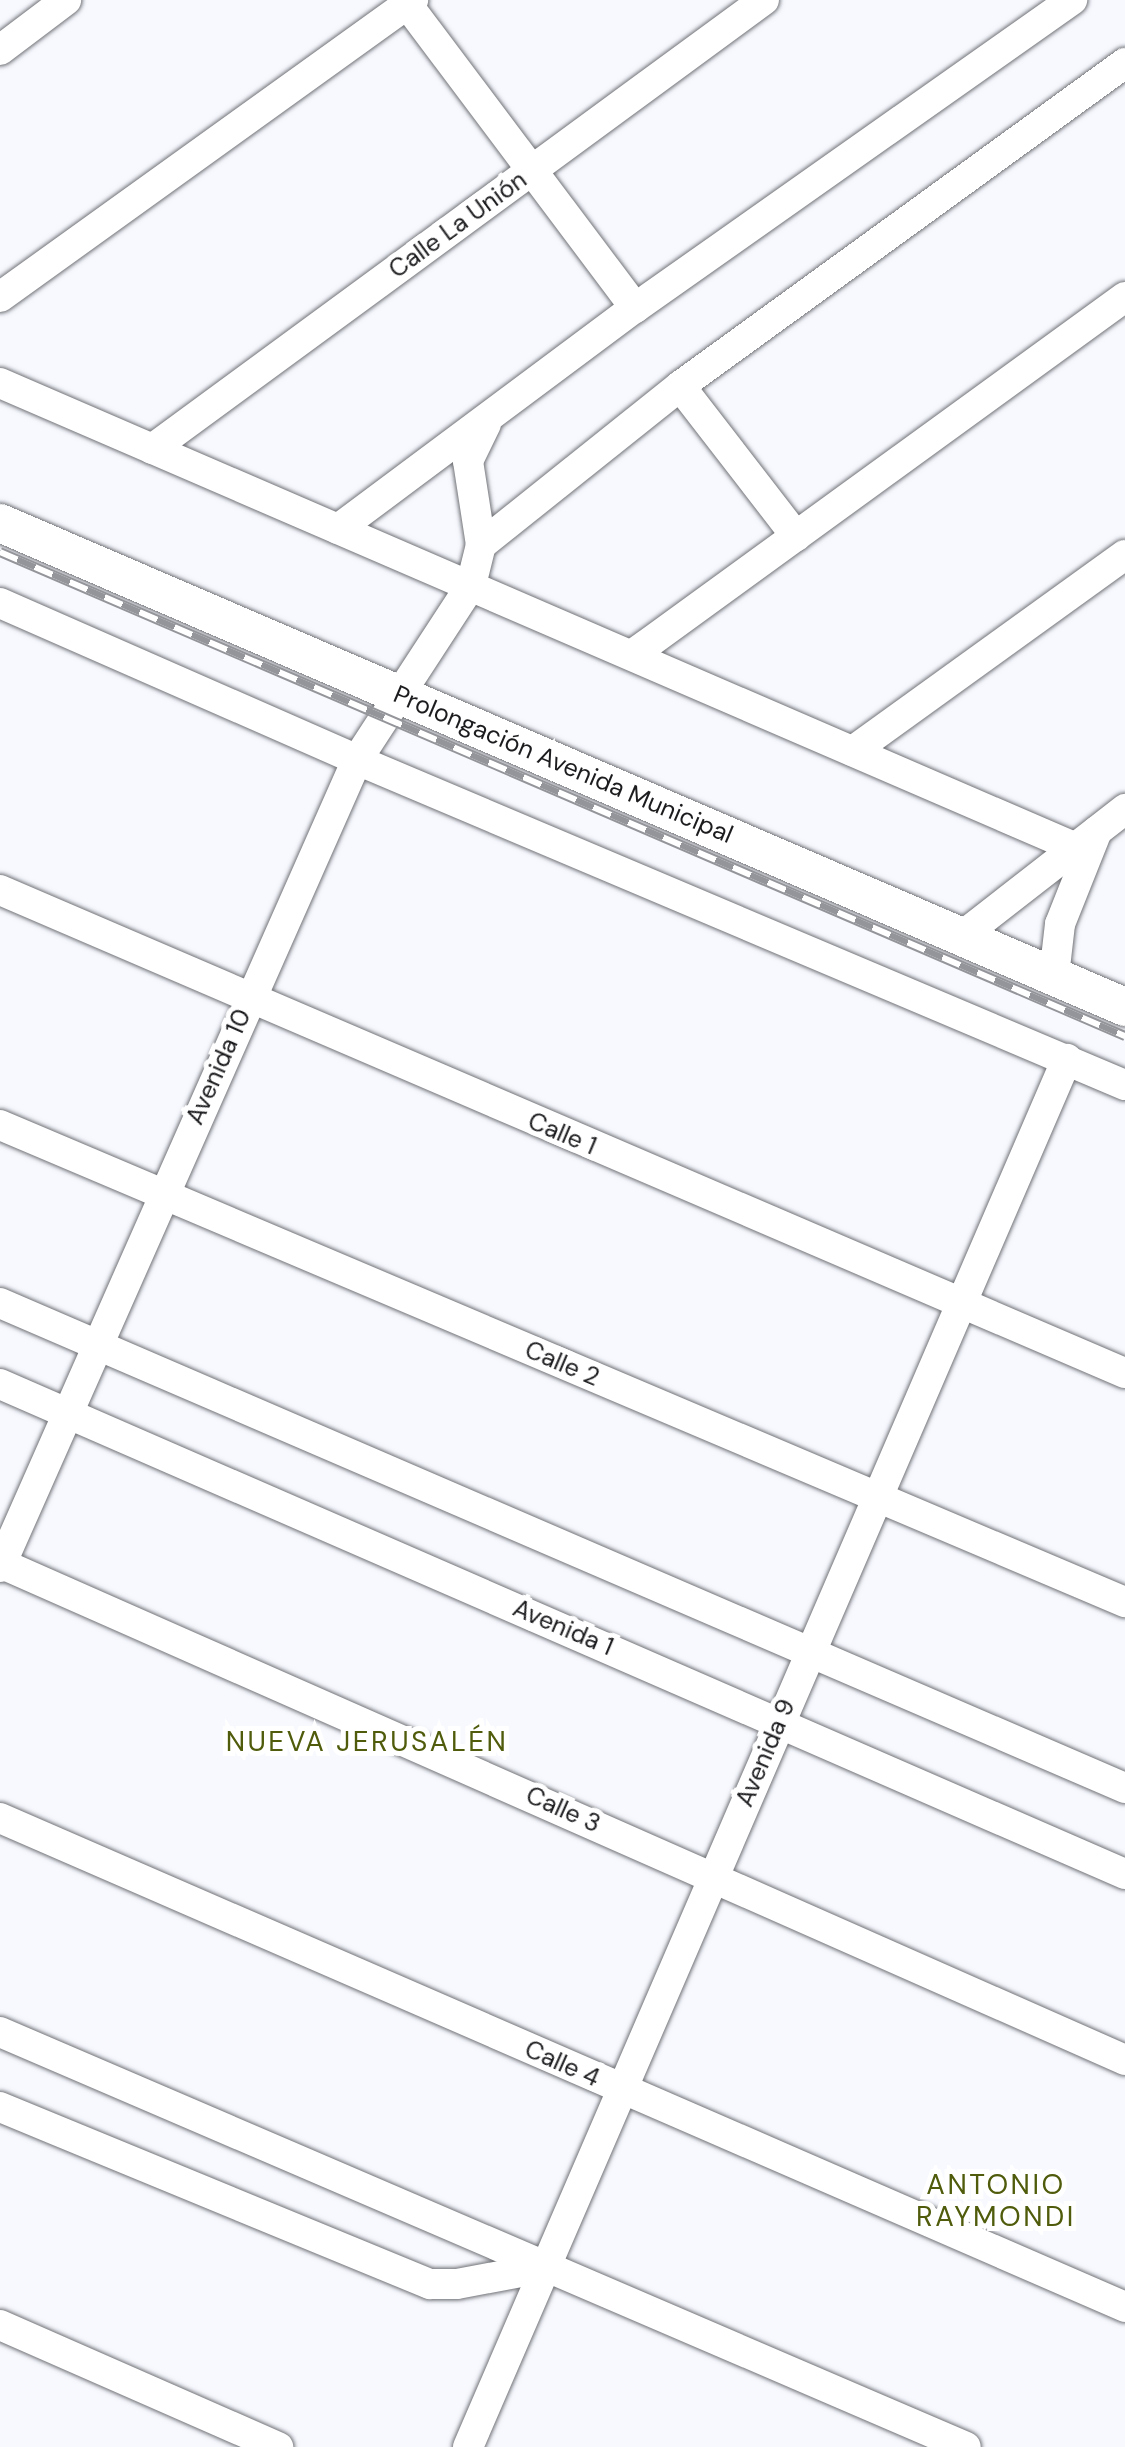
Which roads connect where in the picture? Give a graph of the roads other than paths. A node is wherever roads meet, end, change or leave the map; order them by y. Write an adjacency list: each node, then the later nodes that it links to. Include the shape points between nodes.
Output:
1 (66, 0): 5 (street)
2 (764, 0): 7 (street, Calle La Unión)
3 (1072, 0): 10 (street)
4 (408, 2): 7 (street); 9 (street)
5 (0, 50)
6 (1125, 63): 12 (street)
7 (532, 170): 10 (street); 14 (street, Calle La Unión)
8 (1125, 297): 17 (street)
9 (0, 298)
10 (635, 308): 13 (street)
11 (0, 383): 14 (street)
12 (680, 386): 17 (street); 18 (street)
13 (490, 416): 16 (street); 18 (street, via 468,462)
14 (152, 449): 16 (street)
15 (0, 523): 23 (main road, Prolongación Avenida Municipal)
16 (338, 529): 20 (street)
17 (796, 536): 22 (street)
18 (482, 546): 20 (street, Avenida 10)
19 (1125, 555): 24 (street)
20 (471, 585): 22 (street); 23 (street, Avenida 10)
21 (0, 603): 25 (street)
22 (632, 655): 24 (street)
23 (400, 695): 25 (street, Avenida 10); 29 (main road, Prolongación Avenida Municipal)
24 (853, 751): 27 (street)
25 (357, 760): 31 (street, Avenida 10); 33 (street)
26 (1125, 810): 27 (street)
27 (1086, 839): 29 (street); 30 (street, via 1060,924)
28 (0, 890): 31 (street, Calle 1)
29 (962, 936): 30 (main road, Prolongación Avenida Municipal)
30 (1054, 976): 32 (main road, Prolongación Avenida Municipal)
31 (250, 998): 36 (street, Avenida 10); 38 (street, Calle 1)
32 (1125, 1006)
33 (1067, 1059): 34 (street); 38 (street, Avenida 9)
34 (1125, 1084)
35 (0, 1125): 36 (street, Calle 2)
36 (161, 1196): 39 (street, Avenida 10); 43 (street, Calle 2)
37 (0, 1303): 39 (street)
38 (960, 1306): 40 (street, Calle 1); 43 (street, Avenida 9)
39 (95, 1344): 42 (street, Avenida 10); 46 (street)
40 (1125, 1374)
41 (0, 1384): 42 (street, Avenida 1)
42 (66, 1412): 44 (street, Avenida 10); 47 (street, Avenida 1)
43 (877, 1496): 45 (street, Calle 2); 46 (street, Avenida 9)
44 (0, 1564): 51 (street, Calle 3)
45 (1125, 1602)
46 (810, 1651): 47 (street, Avenida 9); 48 (street)
47 (779, 1721): 50 (street, Avenida 1); 51 (street, Avenida 9)
48 (1125, 1788)
49 (0, 1818): 54 (street, Calle 4)
50 (1125, 1874)
51 (713, 1876): 53 (street, Calle 3); 54 (street, Avenida 9)
52 (0, 2032): 56 (street)
53 (1125, 2060)
54 (622, 2090): 56 (street, Avenida 9); 57 (street, Calle 4)
55 (0, 2107): 56 (street, via 430,2284)
56 (547, 2267): 60 (street, Avenida 9); 61 (street)
57 (1125, 2307)
58 (0, 2325): 59 (street)
59 (278, 2447)
60 (468, 2447)
61 (966, 2447)

